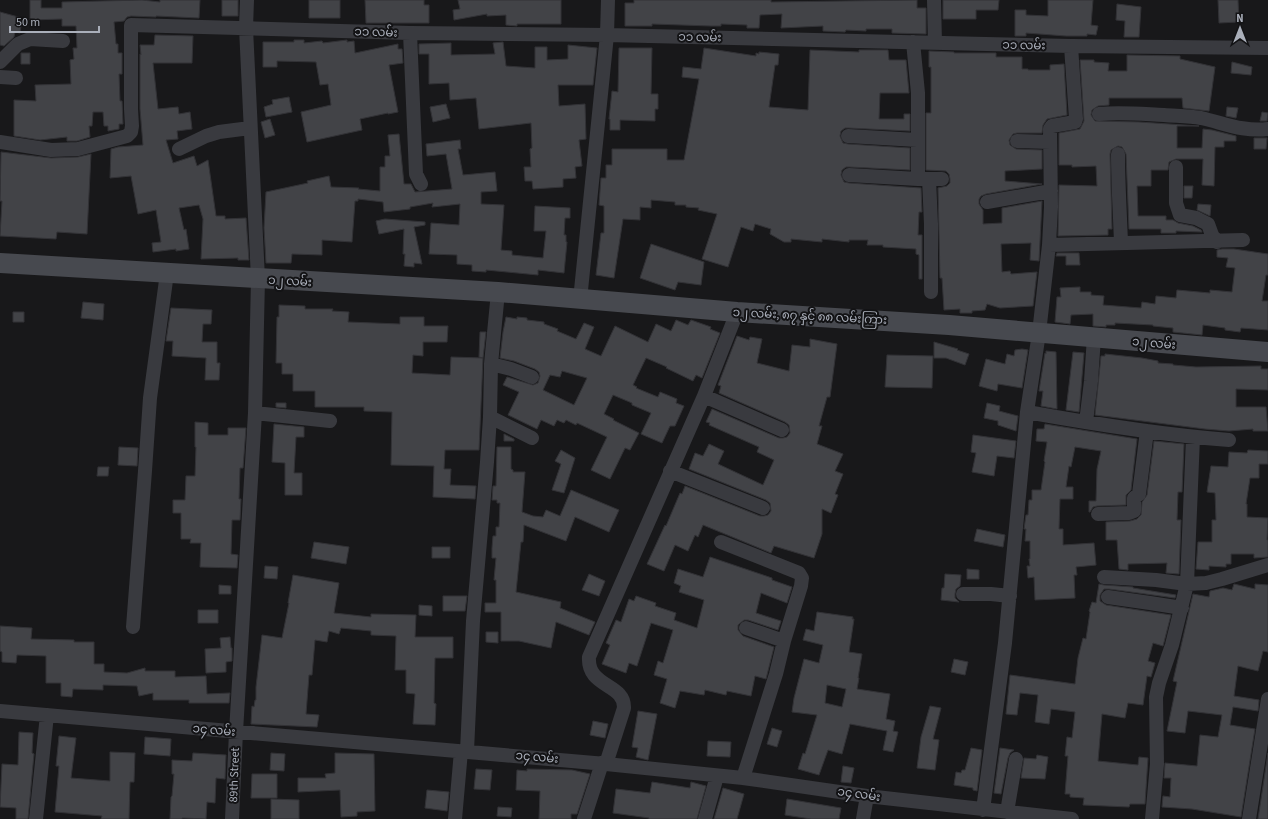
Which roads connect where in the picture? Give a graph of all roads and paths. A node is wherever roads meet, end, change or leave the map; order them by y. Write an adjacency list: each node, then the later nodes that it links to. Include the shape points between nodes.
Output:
1 (247, 0): 4 (street, 89th Street)
2 (608, 0): 6 (street)
3 (934, 0): 9 (street)
4 (246, 28): 5 (street, ၁၁ လမ်း); 16 (street, 89th Street); 21 (street, ၁၁ လမ်း, via 131,25 132,126 127,136 78,149 51,150)
5 (410, 34): 6 (street, ၁၁ လမ်း); 28 (street, via 416,170)
6 (607, 35): 8 (street, ၁၁ လမ်း); 40 (street)
7 (62, 41): 12 (street, via 30,39 18,44)
8 (913, 42): 9 (street, ၁၁ လမ်း); 19 (street, via 918,93)
9 (935, 43): 10 (street, ၁၁ လမ်း)
10 (1072, 46): 11 (street, ၁၁ လမ်း); 22 (street, via 1076,119 1075,122 1052,126)
11 (1268, 48)
12 (0, 62)
13 (0, 77): 14 (street)
14 (16, 78)
15 (1099, 114): 17 (street, via 1186,116 1229,127)
16 (250, 128): 23 (street, via 219,132); 37 (street, 89th Street)
17 (1268, 129)
18 (848, 136): 19 (street)
19 (917, 140): 27 (street, via 919,155)
20 (1018, 141): 22 (street)
21 (0, 142)
22 (1050, 142): 29 (street)
23 (179, 149)
24 (1118, 154): 33 (street)
25 (1176, 166): 32 (street, via 1176,203 1180,215 1196,218 1208,224)
26 (849, 175): 27 (street)
27 (930, 179): 39 (street)
28 (421, 184)
29 (1051, 191): 30 (street); 34 (street)
30 (987, 202)
31 (1242, 240): 32 (street)
32 (1217, 242): 33 (street)
33 (1121, 243): 34 (street)
34 (1049, 245): 42 (street)
35 (0, 263): 36 (main road, ၁၂ လမ်း)
36 (167, 273): 37 (main road, ၁၂ လမ်း); 69 (street, via 150,398)
37 (258, 279): 38 (main road, ၁၂ လမ်း); 49 (street, 89th Street)
38 (498, 292): 40 (main road, ၁၂ လမ်း); 45 (street)
39 (931, 292)
40 (580, 300): 41 (main road, ၁၂ လမ်း, ၈၇ နှင့် ၈၈ လမ်းကြား)
41 (737, 312): 42 (main road, ၁၂ လမ်း, ၈၇ နှင့် ၈၈ လမ်းကြား); 47 (street)
42 (1039, 333): 43 (main road, ၁၂ လမ်း); 48 (street)
43 (1094, 337): 44 (main road, ၁၂ လမ်း); 52 (street)
44 (1268, 352)
45 (491, 364): 46 (street, via 511,368); 50 (street)
46 (532, 377)
47 (704, 396): 53 (street); 58 (street)
48 (1027, 412): 52 (street); 66 (street)
49 (255, 413): 51 (street); 75 (street, 89th Street)
50 (490, 417): 55 (street); 76 (street)
51 (330, 421)
52 (1086, 422): 54 (street)
53 (782, 430)
54 (1147, 431): 56 (street); 60 (street, via 1140,494 1134,498 1134,511)
55 (532, 438)
56 (1193, 438): 57 (street); 64 (street)
57 (1229, 440)
58 (670, 472): 59 (street); 78 (street, via 588,657 588,666 594,676 621,695 624,701 624,708)
59 (764, 508)
60 (1098, 514)
61 (720, 542): 71 (street, via 799,573 802,578 801,586)
62 (1268, 565): 64 (street, via 1206,583)
63 (1104, 577): 64 (street)
64 (1187, 584): 68 (street)
65 (964, 594): 66 (street)
66 (1010, 596): 82 (street)
67 (1108, 597): 68 (street)
68 (1182, 608): 90 (street, via 1156,697 1157,764)
69 (133, 627)
70 (746, 628): 71 (street)
71 (784, 641): 80 (street)
72 (1268, 700): 91 (street)
73 (0, 711): 74 (street, ၁၄ လမ်း)
74 (47, 715): 75 (street, ၁၄ လမ်း); 83 (street)
75 (236, 732): 76 (street, ၁၄ လမ်း); 84 (street, 89th Street)
76 (464, 751): 78 (street, ၁၄ လမ်း); 85 (street)
77 (1016, 759): 82 (street)
78 (604, 764): 79 (street, ၁၄ လမ်း); 86 (street)
79 (717, 776): 80 (street, ၁၄ လမ်း); 87 (street)
80 (743, 778): 81 (street, ၁၄ လမ်း)
81 (867, 796): 82 (street, ၁၄ လမ်း); 88 (street)
82 (995, 813): 89 (street, ၁၄ လမ်း)
83 (36, 819)
84 (232, 819)
85 (455, 819)
86 (584, 819)
87 (704, 819)
88 (863, 819)
89 (1072, 819)
90 (1152, 819)
91 (1249, 819)

